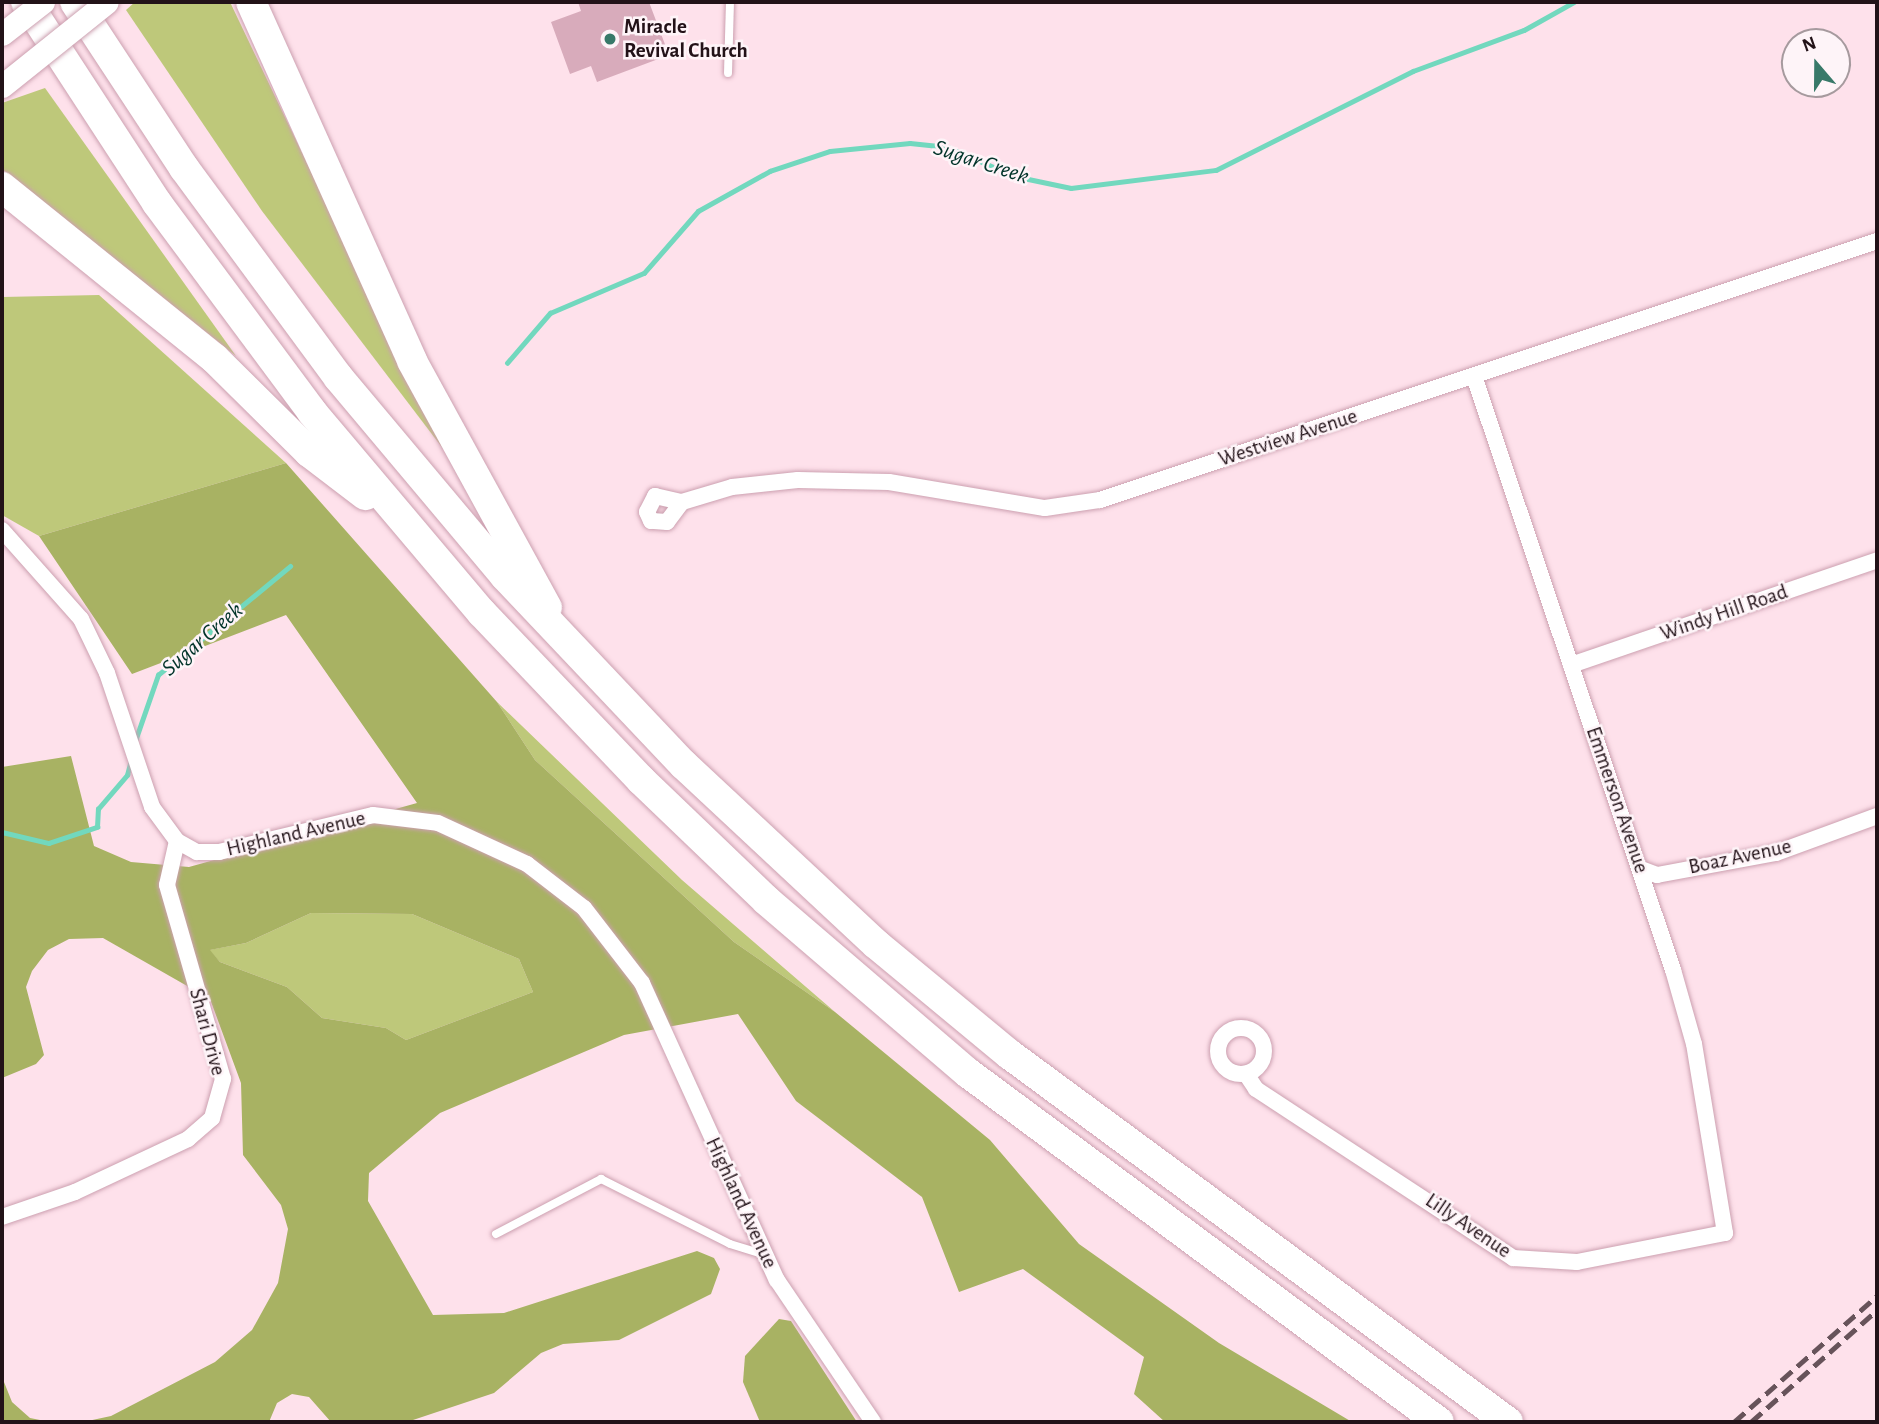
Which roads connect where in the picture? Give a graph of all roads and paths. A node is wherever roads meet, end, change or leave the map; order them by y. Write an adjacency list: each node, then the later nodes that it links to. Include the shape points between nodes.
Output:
1 (26, 2): 14 (highway, via 207,273)
2 (43, 2): 7 (main road, bridge)
3 (75, 2): 17 (highway, via 286,310 424,482)
4 (107, 2): 9 (main road, bridge)
5 (251, 2): 17 (highway, via 412,361)
6 (730, 2): 8 (lane)
7 (2, 34)
8 (728, 73)
9 (2, 86)
10 (2, 187): 14 (highway, via 214,358 309,452)
11 (1877, 241): 12 (street, Westview Avenue)
12 (1474, 376): 13 (street, Westview Avenue, via 1100,500 1045,508 889,482 798,480 732,486); 18 (street, Emmerson Avenue)
13 (682, 502)
14 (404, 524): 28 (highway, via 641,780 831,959 1033,1125)
15 (2, 530): 20 (street, via 81,619 159,821)
16 (1877, 560): 18 (street, Windy Hill Road)
17 (563, 639): 29 (highway, via 747,827 941,999 1076,1107)
18 (1571, 665): 21 (street, Emmerson Avenue)
19 (1876, 822): 21 (street, Boaz Avenue, via 1776,853 1657,875)
20 (177, 841): 23 (street, Shari Drive, via 167,885 222,1079 212,1118 167,1150); 26 (street, Highland Avenue, via 197,852 219,852 373,815 438,823 527,864 584,908 642,982)
21 (1641, 869): 24 (street, Emmerson Avenue, via 1694,1044)
22 (1247, 1074): 24 (street, Lilly Avenue, via 1256,1089 1513,1258 1577,1262)
23 (2, 1217)
24 (1725, 1233)
25 (496, 1234): 26 (lane, via 601,1178 730,1244)
26 (765, 1255): 27 (street, Highland Avenue)
27 (873, 1422)
28 (1439, 1422)
29 (1508, 1422)

